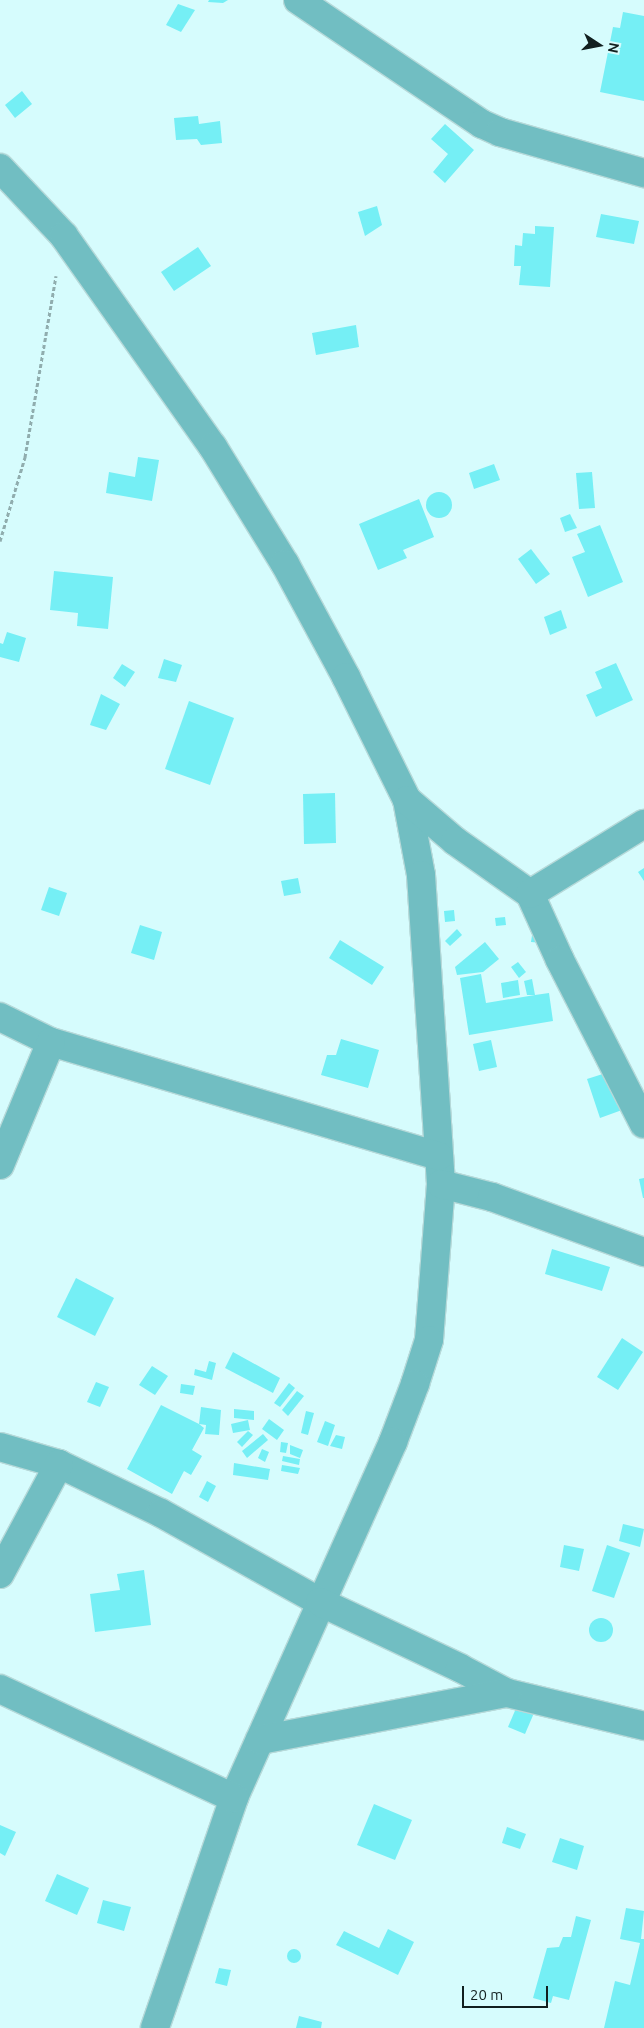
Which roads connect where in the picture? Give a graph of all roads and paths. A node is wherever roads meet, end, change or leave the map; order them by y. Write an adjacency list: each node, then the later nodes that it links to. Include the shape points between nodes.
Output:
1 (298, 0): 3 (street, via 482,124)
2 (0, 168): 4 (street)
3 (644, 173)
4 (64, 236): 5 (path, via 25,457); 6 (street, via 212,447 285,564)
5 (0, 541)
6 (407, 800): 8 (street, via 456,841); 12 (street, via 421,875)
7 (644, 824): 8 (street)
8 (530, 894): 11 (street)
9 (0, 1018): 10 (street)
10 (51, 1042): 12 (street); 13 (street)
11 (644, 1124)
12 (439, 1156): 14 (street)
13 (0, 1165)
14 (441, 1184): 15 (street, via 492,1197); 19 (street, via 429,1340 392,1442)
15 (644, 1252)
16 (0, 1447): 17 (street)
17 (59, 1464): 18 (street); 19 (street, via 161,1513)
18 (0, 1574)
19 (320, 1602): 21 (street); 23 (street)
20 (0, 1689): 24 (street)
21 (507, 1693): 22 (street); 23 (street)
22 (644, 1726)
23 (260, 1740): 24 (street)
24 (234, 1798): 25 (street)
25 (155, 2028)

